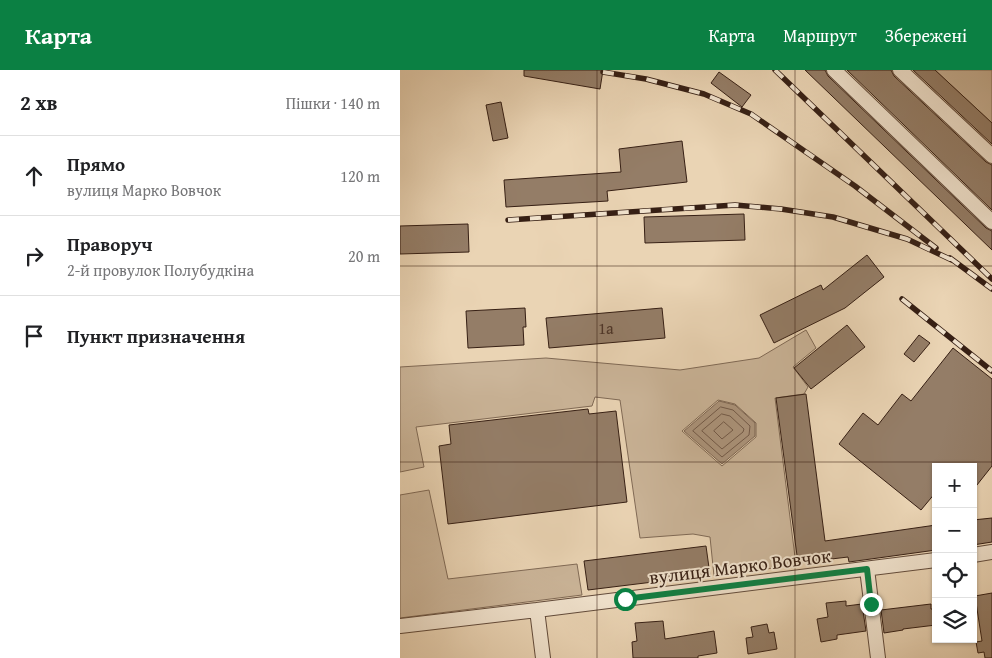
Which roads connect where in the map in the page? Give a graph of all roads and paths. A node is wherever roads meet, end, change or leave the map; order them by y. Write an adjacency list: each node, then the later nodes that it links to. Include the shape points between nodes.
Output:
1 (834, 70): 4 (street)
2 (900, 70): 3 (street)
3 (992, 156)
4 (992, 222)
5 (992, 552): 6 (street)
6 (977, 554)
7 (932, 561): 8 (street, вулиця Марко Вовчок)
8 (867, 569): 9 (street, вулиця Марко Вовчок); 12 (street)
9 (537, 610): 10 (street, вулиця Марко Вовчок); 11 (street)
10 (400, 626)
11 (543, 658)
12 (878, 658)

